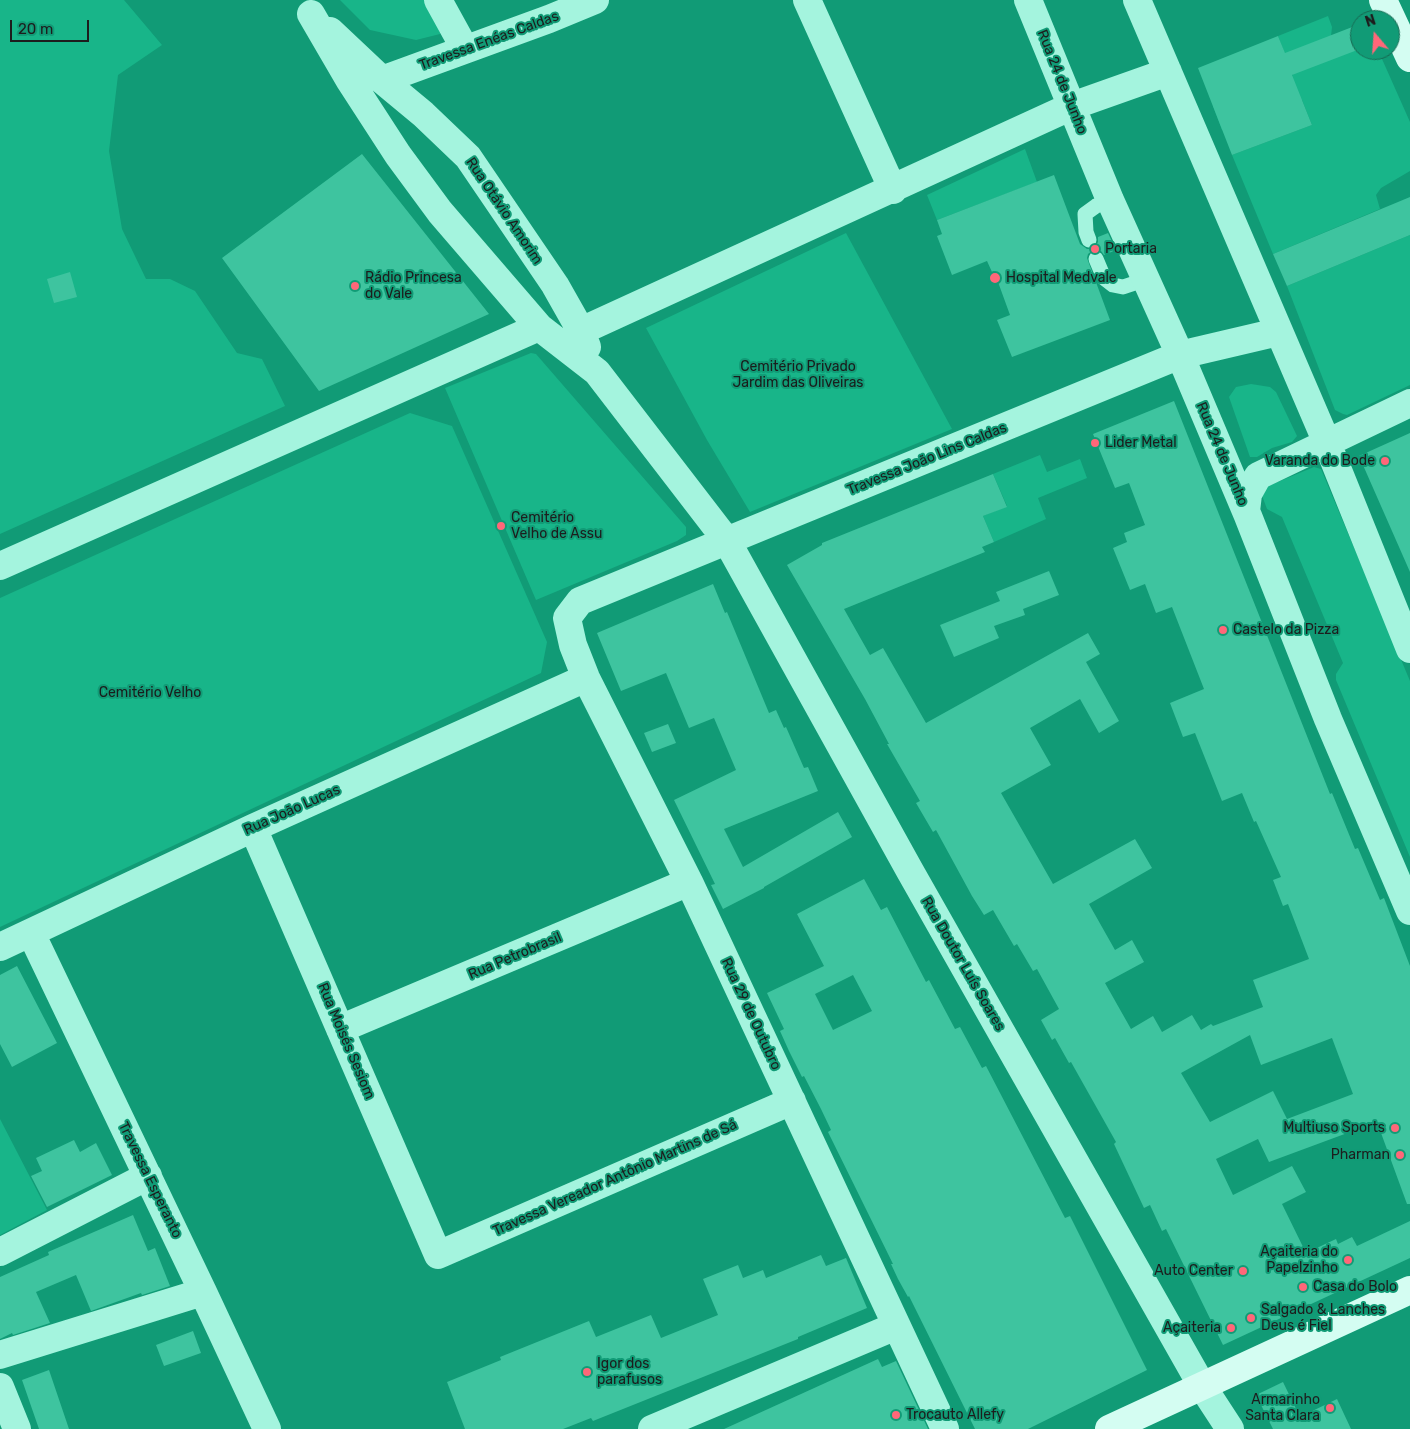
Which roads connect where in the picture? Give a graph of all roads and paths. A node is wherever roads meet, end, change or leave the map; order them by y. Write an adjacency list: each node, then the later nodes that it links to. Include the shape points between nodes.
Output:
1 (438, 0): 8 (street)
2 (595, 0): 8 (street, Travessa Enéas Caldas)
3 (807, 0): 13 (street)
4 (1028, 0): 12 (street, Rua 24 de Junho)
5 (1137, 0): 10 (street)
6 (1383, 0): 9 (main road)
7 (305, 7): 11 (street, Rua Otávio Amorim); 18 (street, Rua Otávio Amorim, via 421,189)
8 (465, 49): 11 (street, Travessa Enéas Caldas)
9 (1410, 58)
10 (1168, 72): 12 (street); 20 (street)
11 (382, 80): 19 (street, Rua Otávio Amorim, via 468,156 555,286)
12 (1072, 106): 13 (street); 14 (street, Rua 24 de Junho)
13 (893, 190): 19 (street)
14 (1110, 200): 15 (lane, via 1085,214); 17 (street, Rua 24 de Junho)
15 (1089, 240)
16 (1096, 258): 17 (lane, via 1104,278 1113,285 1123,287)
17 (1147, 279): 21 (street, Rua 24 de Junho)
18 (539, 327): 22 (street, Rua Otávio Amorim); 27 (street)
19 (581, 331): 22 (street, Rua Otávio Amorim)
20 (1278, 332): 21 (street, Travessa João Lins Caldas); 24 (street)
21 (1180, 355): 25 (street, Rua 24 de Junho); 26 (street, Travessa João Lins Caldas)
22 (597, 372): 26 (street, Rua Otávio Amorim)
23 (1410, 403): 24 (street)
24 (1326, 443): 25 (street, via 1258,476 1248,494); 29 (street)
25 (1246, 511): 33 (street, Rua 24 de Junho, via 1328,719)
26 (726, 541): 28 (street, Travessa João Lins Caldas); 45 (street, Rua Doutor Luís Soares)
27 (0, 566)
28 (580, 601): 30 (street, Rua 29 de Outubro, via 567,618)
29 (1410, 649)
30 (586, 678): 31 (street, Rua João Lucas); 32 (street, Rua 29 de Outubro)
31 (253, 828): 34 (street, Rua João Lucas); 36 (street, Rua Moisés Sesiom)
32 (689, 882): 36 (street, Rua Petrobrasil); 37 (street, Rua 29 de Outubro)
33 (1410, 910)
34 (31, 933): 35 (street, Rua João Lucas); 38 (street, Travessa Esperanto)
35 (0, 947)
36 (340, 1029): 40 (street, Rua Moisés Sesiom)
37 (792, 1101): 40 (street, Travessa Vereador Antônio Martins de Sá); 43 (street, Rua 29 de Outubro)
38 (148, 1176): 39 (street); 42 (street, Travessa Esperanto)
39 (0, 1252)
40 (438, 1255)
41 (1410, 1290): 45 (main road)
42 (203, 1292): 44 (street); 48 (street, Travessa Esperanto)
43 (896, 1326): 49 (street); 50 (street, Rua 29 de Outubro)
44 (0, 1355)
45 (1202, 1386): 51 (main road); 52 (street, Rua Doutor Luís Soares)
46 (0, 1387): 47 (street)
47 (17, 1429)
48 (266, 1429)
49 (652, 1429)
50 (945, 1429)
51 (1109, 1429)
52 (1230, 1429)

